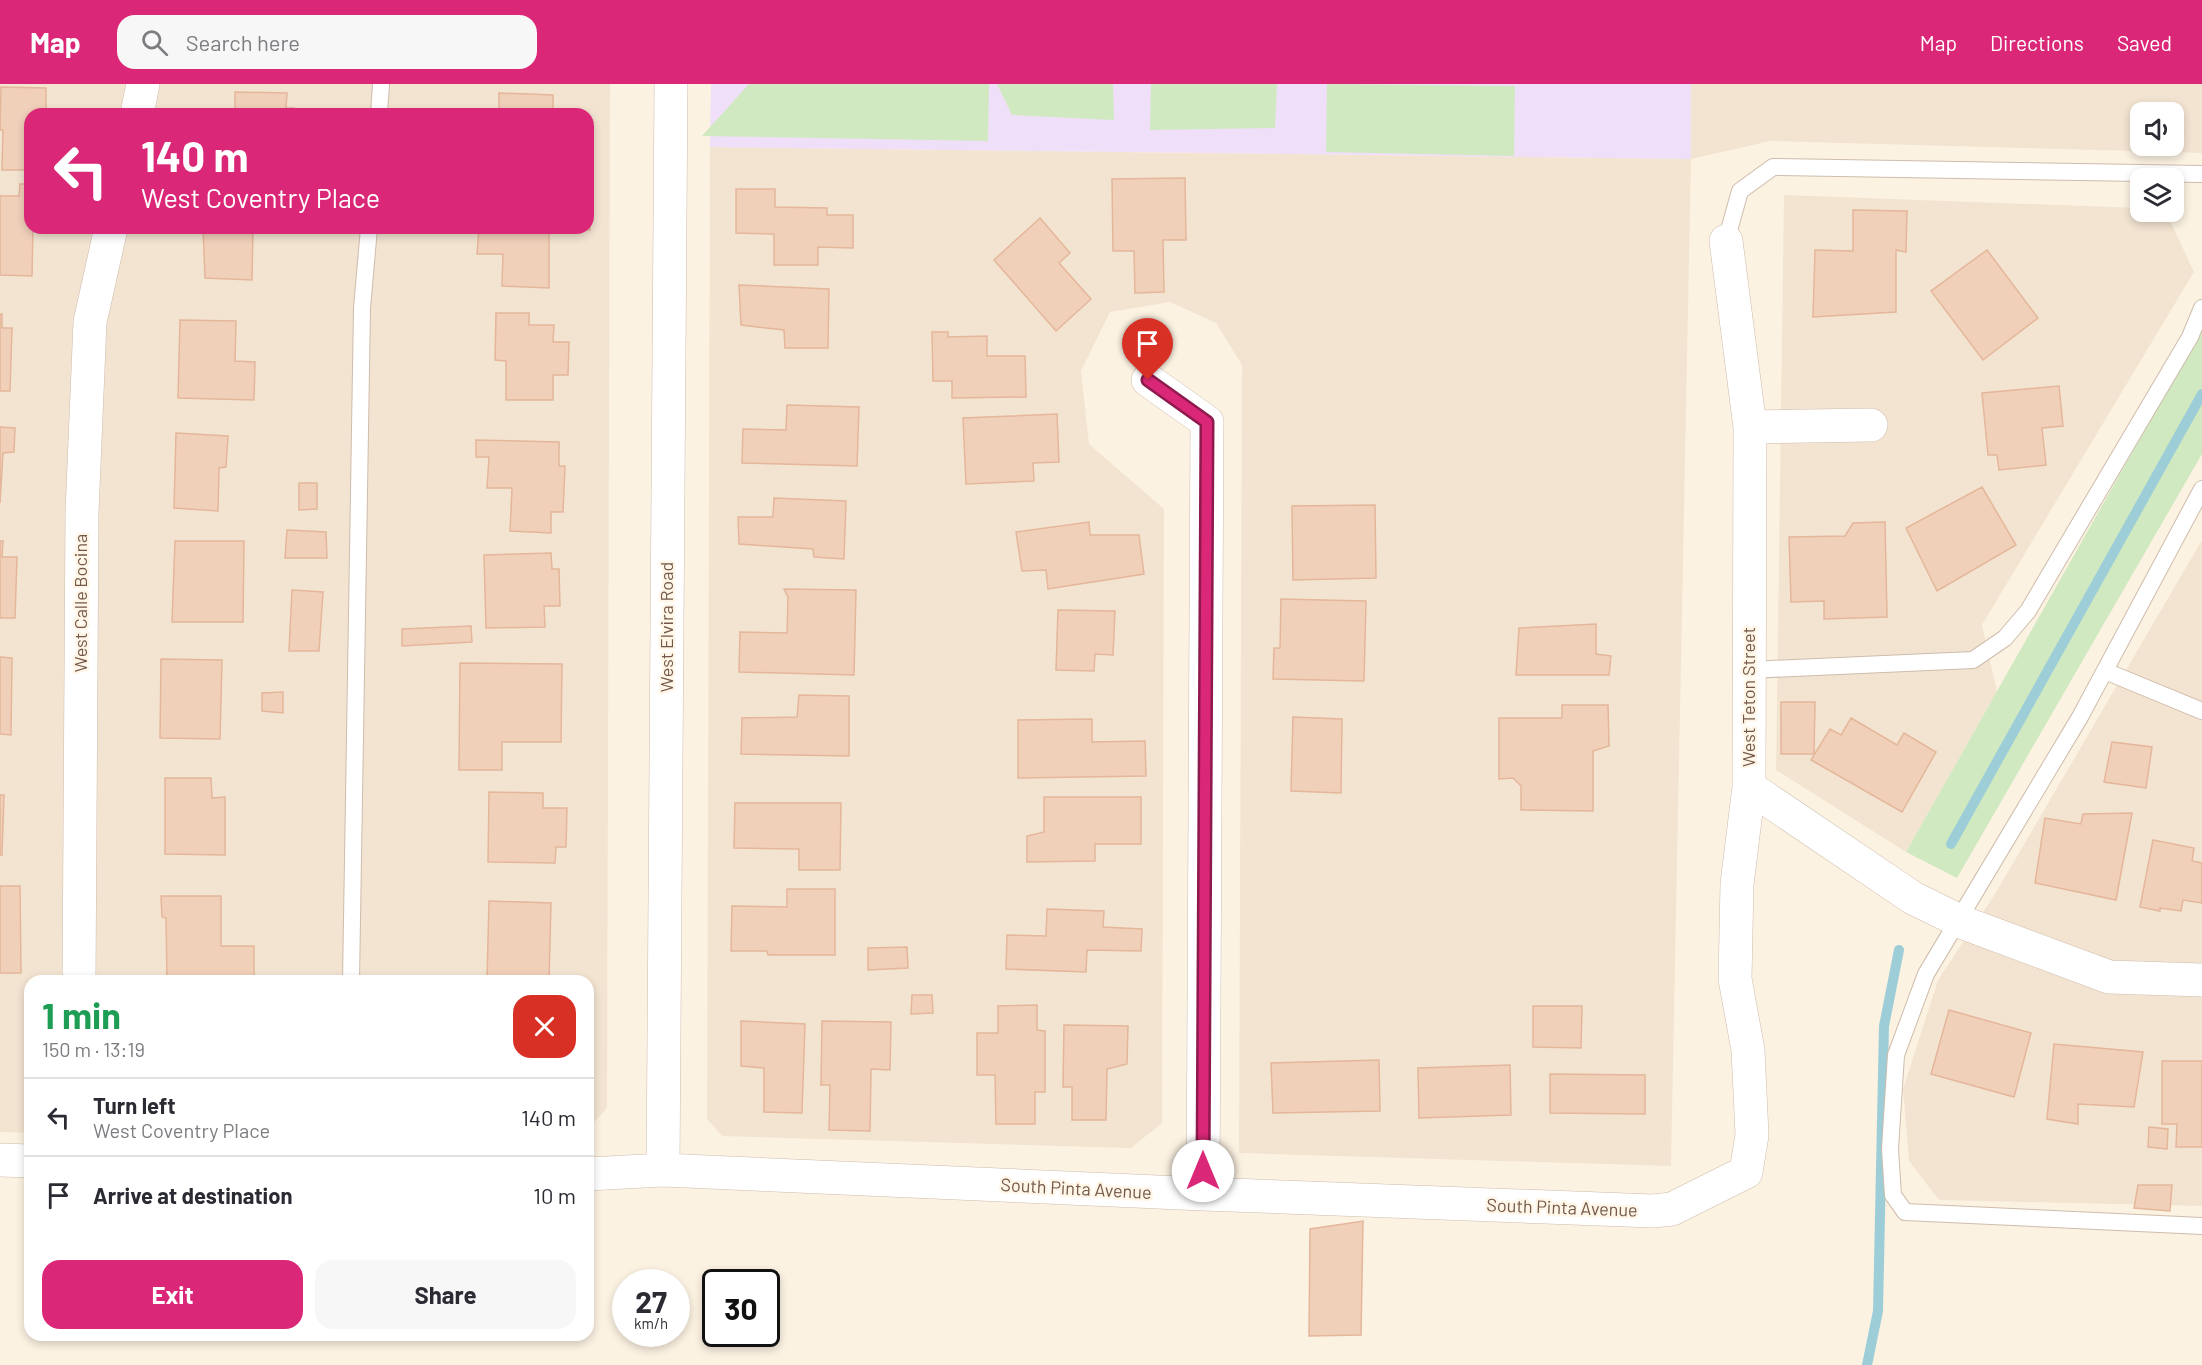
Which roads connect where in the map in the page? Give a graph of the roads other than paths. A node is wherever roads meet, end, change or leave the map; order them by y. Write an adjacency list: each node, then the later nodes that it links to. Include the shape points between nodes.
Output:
1 (143, 84): 4 (street)
2 (381, 84): 5 (lane)
3 (675, 88): 25 (street, West Elvira Road)
4 (137, 108)
5 (379, 108)
6 (2202, 174): 9 (lane, via 1773,167 1740,191)
7 (110, 234): 20 (street, West Calle Bocina, via 90,322 82,513)
8 (368, 234): 21 (lane, via 362,308)
9 (1726, 241): 13 (street, West Teton Street)
10 (2202, 308): 15 (lane, via 2190,337 2028,611 2005,638 1973,660)
11 (1148, 380): 27 (street, via 1207,422)
12 (1871, 425): 13 (street)
13 (1750, 427): 15 (street, West Teton Street)
14 (2202, 489): 16 (lane)
15 (1749, 670): 18 (street, West Teton Street)
16 (2105, 671): 17 (lane); 19 (lane)
17 (2202, 711)
18 (1749, 787): 19 (street, West Teton Street, via 1912,898); 27 (street, South Pinta Avenue, via 1737,884 1735,979 1748,1050 1752,1135 1746,1172 1672,1209 1641,1211)
19 (1958, 920): 22 (street, West Teton Street, via 2109,977); 28 (lane, via 1926,974 1896,1055 1893,1195 1905,1212)
20 (79, 975)
21 (351, 975)
22 (2202, 980)
23 (0, 1161): 24 (street)
24 (24, 1161)
25 (663, 1170): 26 (street, South Pinta Avenue); 27 (street, South Pinta Avenue)
26 (594, 1174)
27 (1203, 1194)
28 (2202, 1226)

